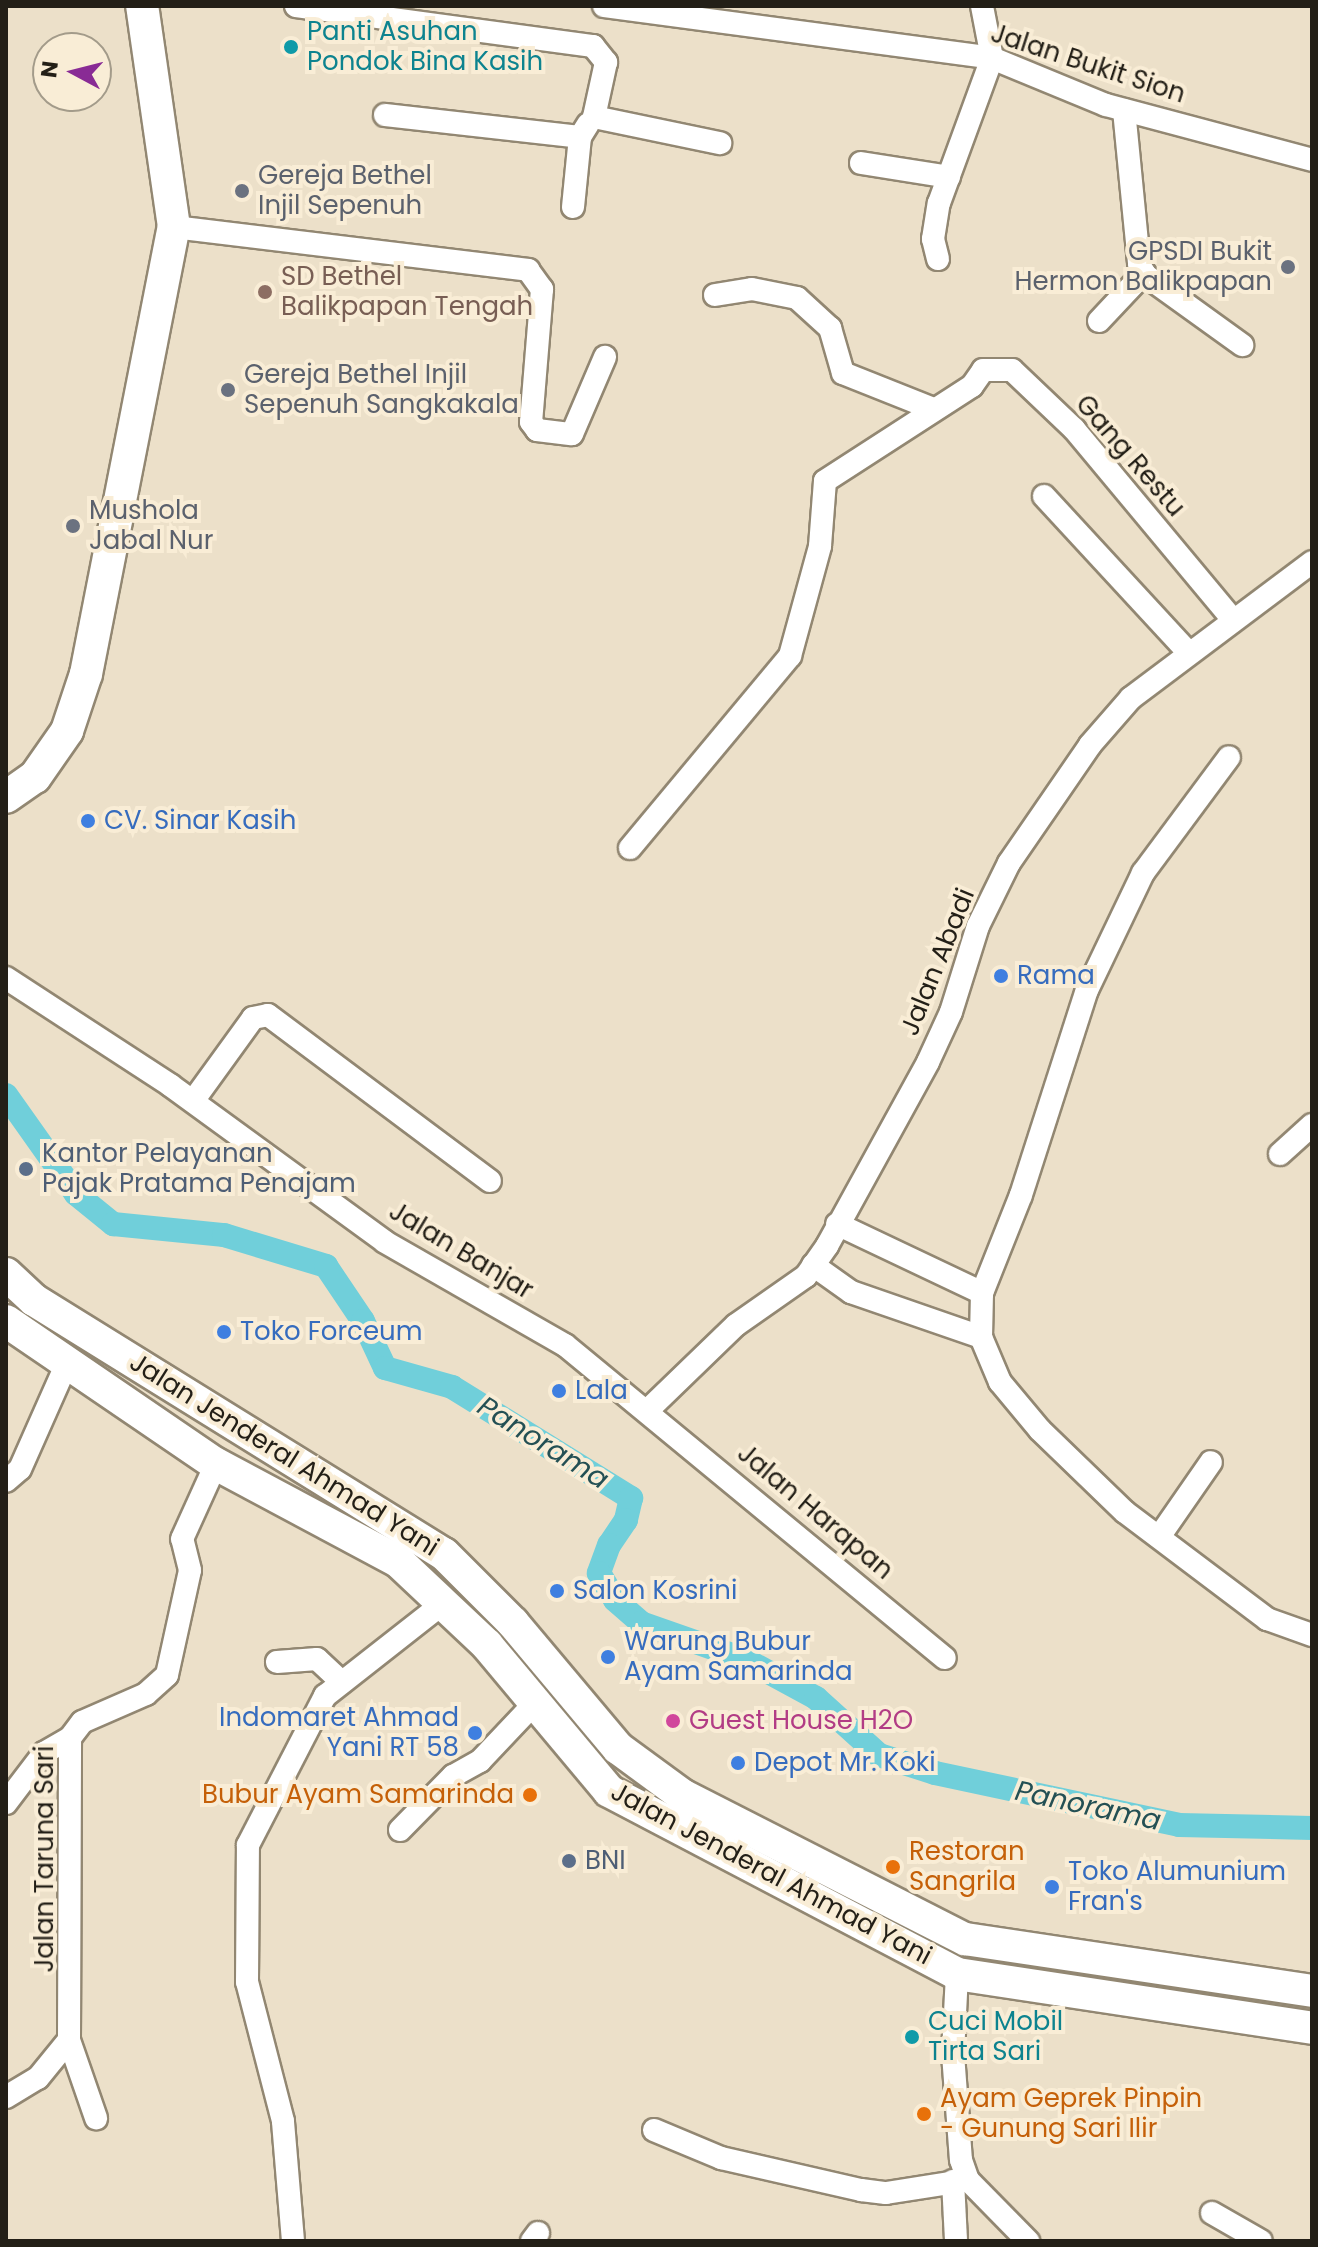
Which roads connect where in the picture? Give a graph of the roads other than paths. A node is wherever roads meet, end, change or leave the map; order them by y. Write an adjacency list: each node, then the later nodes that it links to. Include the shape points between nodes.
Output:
1 (142, 6): 15 (main road)
2 (296, 6): 8 (street, via 593,46 606,62)
3 (604, 6): 5 (street, Jalan Bukit Sion)
4 (982, 6): 5 (street)
5 (992, 58): 6 (street, Jalan Bukit Sion); 13 (street)
6 (1124, 110): 11 (street, Jalan Bukit Sion); 17 (street, via 1135,246)
7 (385, 115): 9 (street)
8 (594, 117): 9 (street); 10 (street)
9 (580, 137): 14 (street)
10 (720, 143)
11 (1312, 160)
12 (861, 163): 13 (street)
13 (949, 177): 16 (street, via 933,239)
14 (573, 207)
15 (174, 227): 21 (street, via 528,270 542,289 531,422 537,430 572,434); 28 (main road, via 86,674 67,731 35,777)
16 (938, 259)
17 (1144, 273): 19 (street); 20 (street)
18 (715, 295): 22 (street, via 752,289 797,298 830,328 843,373)
19 (1099, 321)
20 (1242, 345)
21 (605, 357)
22 (931, 408): 25 (street, Gang Restu, via 972,386 983,370 1012,370 1074,429); 29 (street, via 825,481 820,546 790,656)
23 (1044, 496): 26 (street)
24 (1312, 562): 25 (street, Jalan Abadi)
25 (1233, 620): 26 (street, Jalan Abadi)
26 (1188, 652): 35 (street, Jalan Abadi, via 1131,698 1090,745 1009,863 978,926 951,1012 928,1062)
27 (1229, 757): 38 (street, via 1143,873 1087,990 1021,1195)
28 (6, 797)
29 (630, 848)
30 (6, 978): 31 (street, Jalan Banjar)
31 (193, 1101): 34 (street, via 253,1018 268,1015); 43 (street, Jalan Banjar, via 385,1242 565,1345)
32 (1312, 1125): 33 (street)
33 (1280, 1154)
34 (490, 1181)
35 (837, 1224): 36 (street, Jalan Abadi); 38 (street)
36 (813, 1265): 41 (street, via 851,1292); 43 (street, Jalan Abadi, via 778,1300 736,1325)
37 (6, 1274): 40 (main road, Jalan Jenderal Ahmad Yani, via 34,1300)
38 (982, 1293): 41 (street)
39 (6, 1321): 42 (main road, Jalan Jenderal Ahmad Yani)
40 (85, 1332): 42 (main road); 58 (main road, Jalan Jenderal Ahmad Yani, via 444,1554 513,1623 618,1748 682,1795 965,1939)
41 (981, 1337): 47 (street, via 1000,1382 1040,1430 1125,1512)
42 (67, 1363): 45 (main road, Jalan Jenderal Ahmad Yani); 46 (street, via 20,1469)
43 (649, 1409): 50 (street, Jalan Harapan)
44 (1211, 1462): 47 (street)
45 (216, 1464): 48 (main road, Jalan Jenderal Ahmad Yani, via 398,1561); 54 (street, Jalan Taruna Sari, via 182,1539 190,1570 167,1675 146,1694 82,1722)
46 (6, 1481)
47 (1159, 1537): 49 (street, via 1267,1619)
48 (445, 1602): 52 (street); 53 (main road, Jalan Jenderal Ahmad Yani)
49 (1312, 1635)
50 (945, 1658)
51 (277, 1662): 52 (street, via 317,1659)
52 (342, 1682): 66 (street, via 321,1701 247,1851 247,1982 283,2121)
53 (533, 1705): 56 (street, via 480,1761 453,1776); 57 (main road, Jalan Jenderal Ahmad Yani, via 609,1791)
54 (70, 1738): 55 (street, via 44,1753); 60 (street, Jalan Taruna Sari)
55 (6, 1803)
56 (400, 1830)
57 (957, 1974): 59 (main road, Jalan Jenderal Ahmad Yani); 64 (street, via 955,2109)
58 (1312, 1991)
59 (1312, 2028)
60 (69, 2040): 61 (street, via 38,2078); 62 (street, Jalan Taruna Sari)
61 (6, 2097)
62 (96, 2118)
63 (654, 2130): 64 (street, via 721,2158 861,2190 886,2193)
64 (961, 2180): 67 (street); 68 (street)
65 (1212, 2213): 69 (street)
66 (293, 2241)
67 (956, 2241)
68 (1028, 2241)
69 (1261, 2241)

